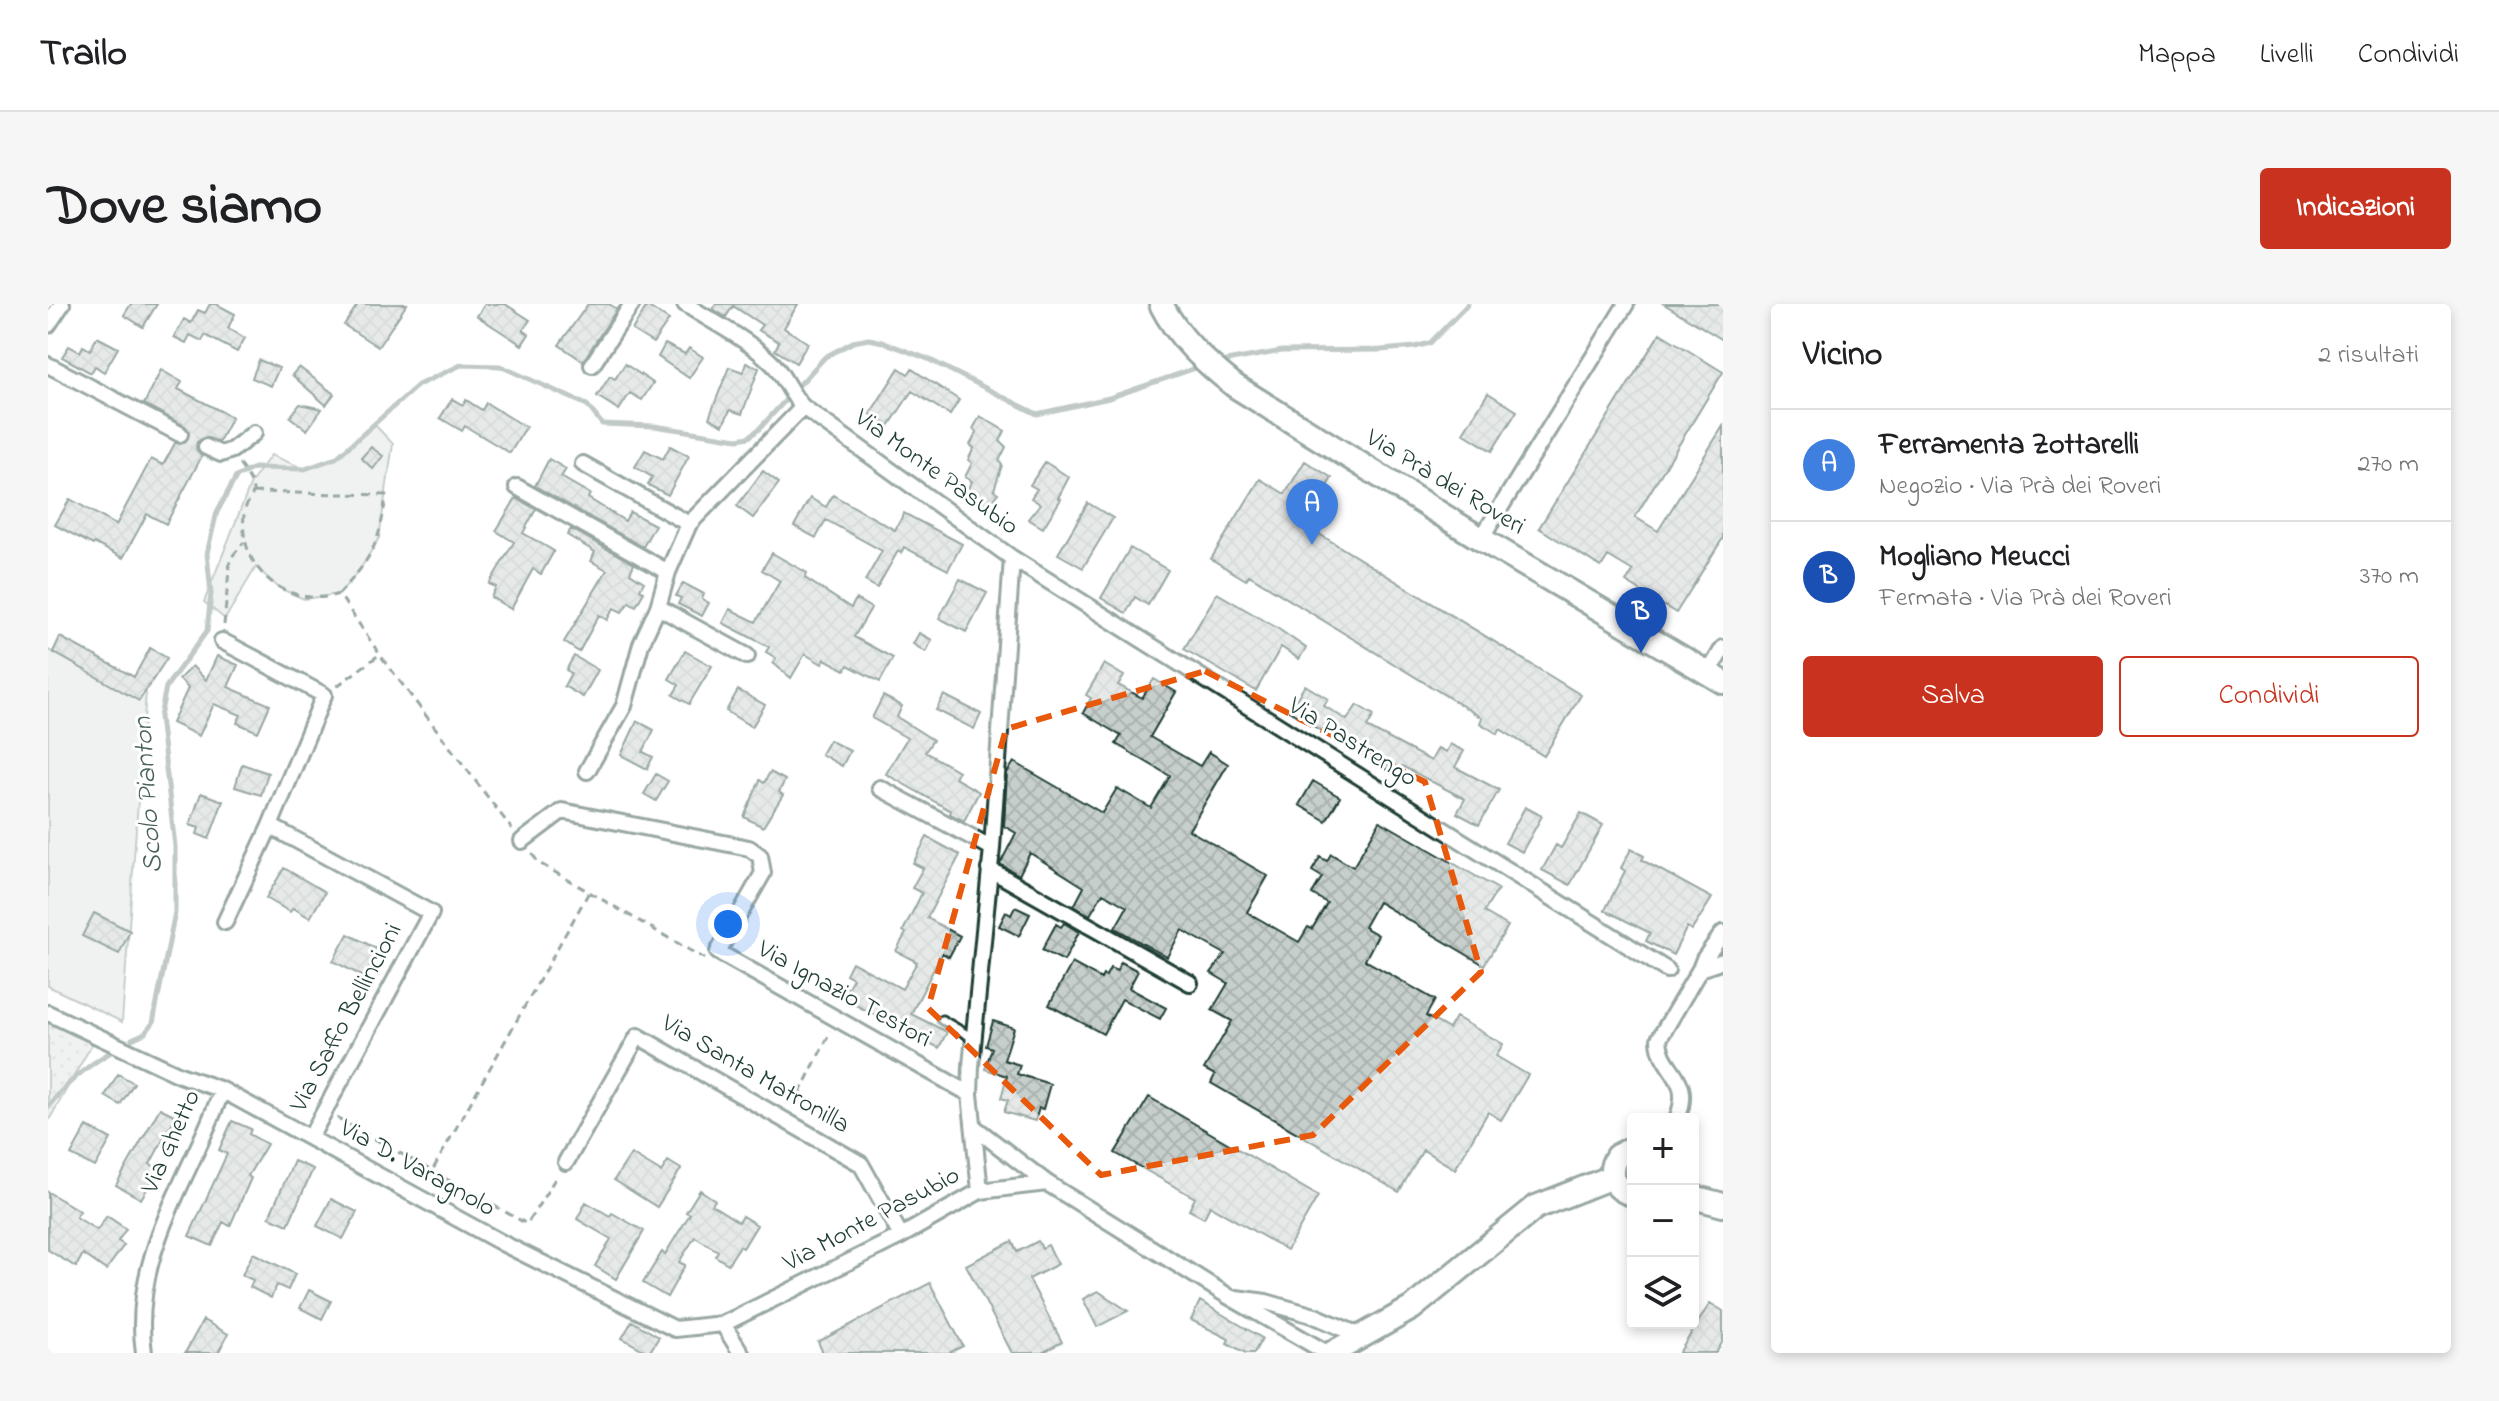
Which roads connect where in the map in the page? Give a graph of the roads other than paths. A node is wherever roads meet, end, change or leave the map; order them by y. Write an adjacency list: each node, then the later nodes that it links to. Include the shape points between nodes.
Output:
1 (62, 304): 6 (street)
2 (632, 304): 8 (street)
3 (685, 304): 9 (street, Via Monte Pasubio, via 761,353)
4 (1161, 304): 16 (main road, Via Prà dei Roveri, via 1190,346 1235,386)
5 (1626, 304): 16 (street)
6 (48, 325)
7 (48, 365): 11 (street)
8 (592, 365)
9 (799, 403): 15 (street); 17 (street, Via Monte Pasubio)
10 (254, 433): 12 (street, via 221,454)
11 (180, 434)
12 (206, 447)
13 (583, 464): 15 (street)
14 (517, 487): 18 (street)
15 (689, 524): 18 (street)
16 (1481, 539): 23 (main road, Via Prà dei Roveri)
17 (1012, 558): 28 (street, Via Monte Pasubio); 34 (street, Via Pastrengo)
18 (668, 572): 19 (street)
19 (658, 607): 22 (street); 24 (street, via 641,644 624,706)
20 (222, 641): 26 (street, via 324,695)
21 (1723, 648): 23 (street)
22 (747, 656)
23 (1716, 677)
24 (587, 771)
25 (880, 788): 28 (street)
26 (270, 826): 30 (street); 43 (street, Via Saffo Bellincioni, via 431,913)
27 (522, 841): 40 (street, Via Ignazio Testori, via 562,811 729,842 756,852 763,873 718,952)
28 (992, 848): 29 (street, Via Monte Pasubio)
29 (989, 869): 35 (street); 38 (street, Via Monte Pasubio)
30 (225, 922)
31 (1723, 933): 33 (street)
32 (1723, 961): 33 (street)
33 (1700, 969): 41 (street, via 1659,1039 1681,1087)
34 (1667, 970)
35 (1190, 983)
36 (48, 1013): 39 (street, Via Ghetto)
37 (942, 1020): 38 (lane)
38 (973, 1038): 40 (street, Via Monte Pasubio)
39 (222, 1090): 43 (street, Via D. Varagnolo); 56 (street, Via Ghetto, via 156,1238 141,1319)
40 (970, 1094): 42 (street, Via Monte Pasubio)
41 (1680, 1113)
42 (974, 1127): 47 (street); 48 (street, Via Monte Pasubio)
43 (310, 1138): 54 (street, Via D. Varagnolo, via 675,1329)
44 (1627, 1151): 46 (main road, via 1613,1162)
45 (566, 1162): 52 (street, Via Santa Matronilla, via 638,1036 861,1164)
46 (1612, 1177): 49 (main road); 55 (main road, via 1536,1207 1412,1308)
47 (1047, 1183): 48 (street, Via Monte Pasubio); 53 (street)
48 (980, 1191): 52 (street, Via Monte Pasubio)
49 (1627, 1192)
50 (1699, 1199): 51 (main road)
51 (1723, 1205)
52 (901, 1236): 54 (street, Via Monte Pasubio)
53 (1228, 1296): 55 (street, via 1315,1316); 58 (street)
54 (723, 1324): 57 (street)
55 (1361, 1336): 58 (main road)
56 (144, 1353)
57 (741, 1353)
58 (1329, 1353)

